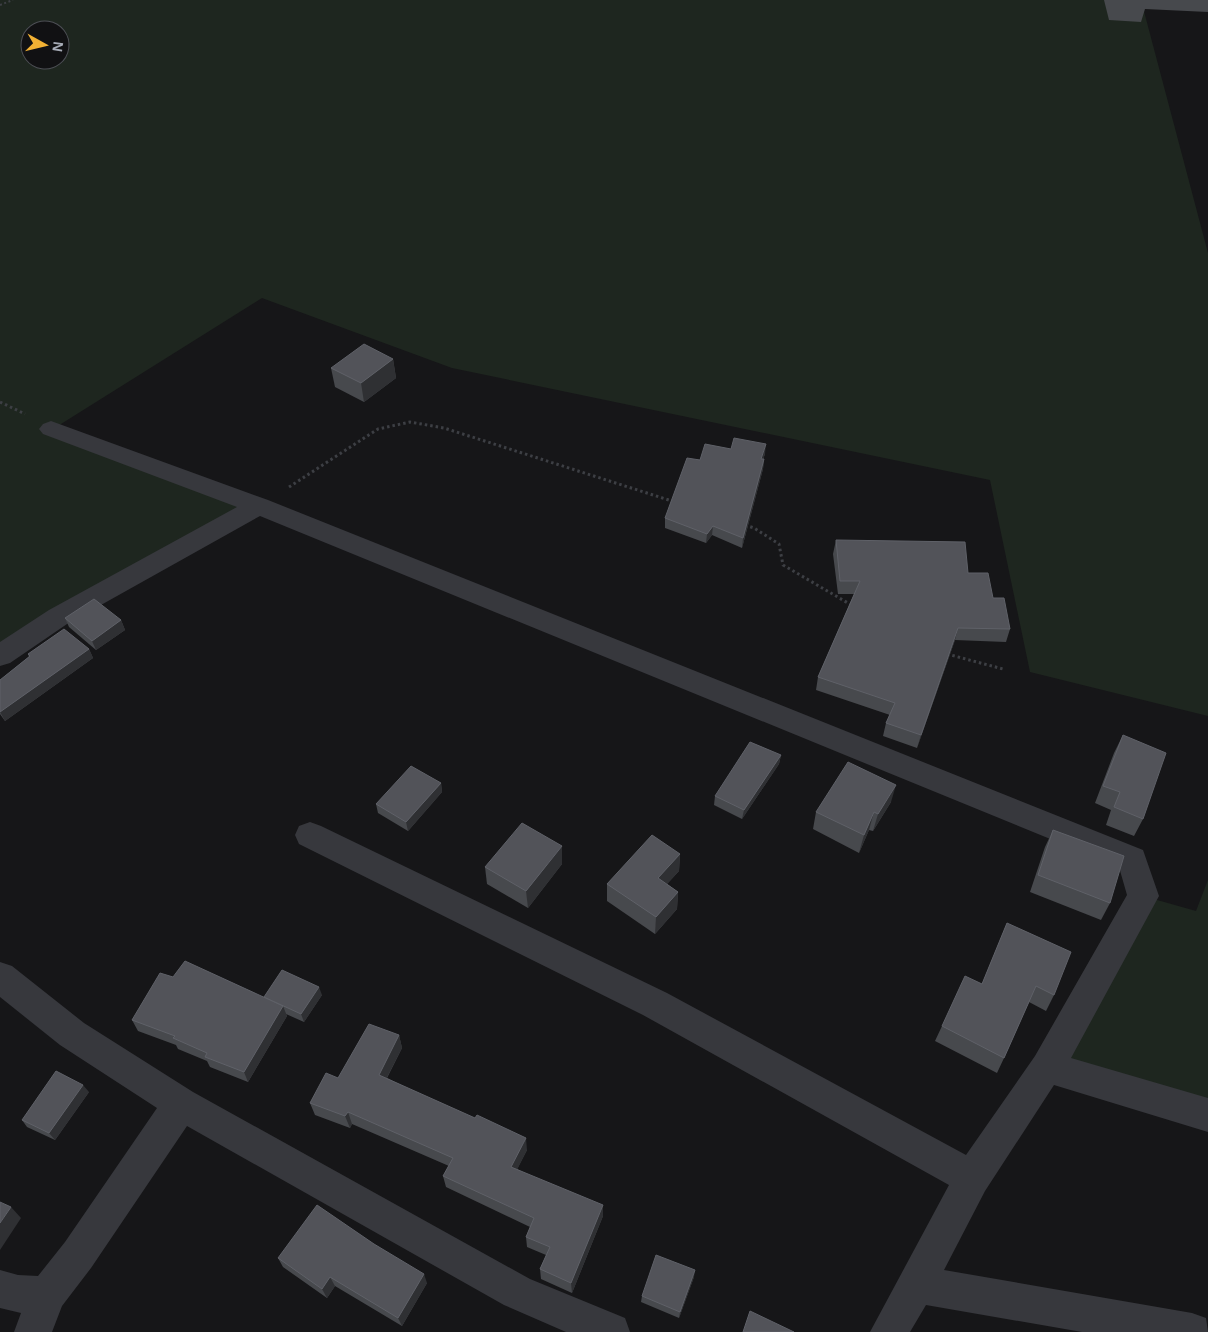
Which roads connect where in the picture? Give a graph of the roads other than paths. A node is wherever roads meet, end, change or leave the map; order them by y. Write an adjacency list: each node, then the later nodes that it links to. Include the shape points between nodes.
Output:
1 (51, 429): 2 (street)
2 (259, 506): 3 (street, via 58,617); 6 (street, via 1132,859 1143,896)
3 (0, 656)
4 (310, 835): 9 (street, via 655,1004)
5 (0, 977): 7 (street, via 72,1034)
6 (1047, 1067): 8 (street); 9 (street)
7 (181, 1104): 12 (street); 14 (street, via 517,1292)
8 (1208, 1115)
9 (972, 1178): 10 (street)
10 (917, 1284): 15 (street); 16 (street)
11 (0, 1290): 12 (street, via 21,1296)
12 (48, 1294): 13 (street)
13 (33, 1332)
14 (611, 1332)
15 (889, 1332)
16 (1192, 1332)

